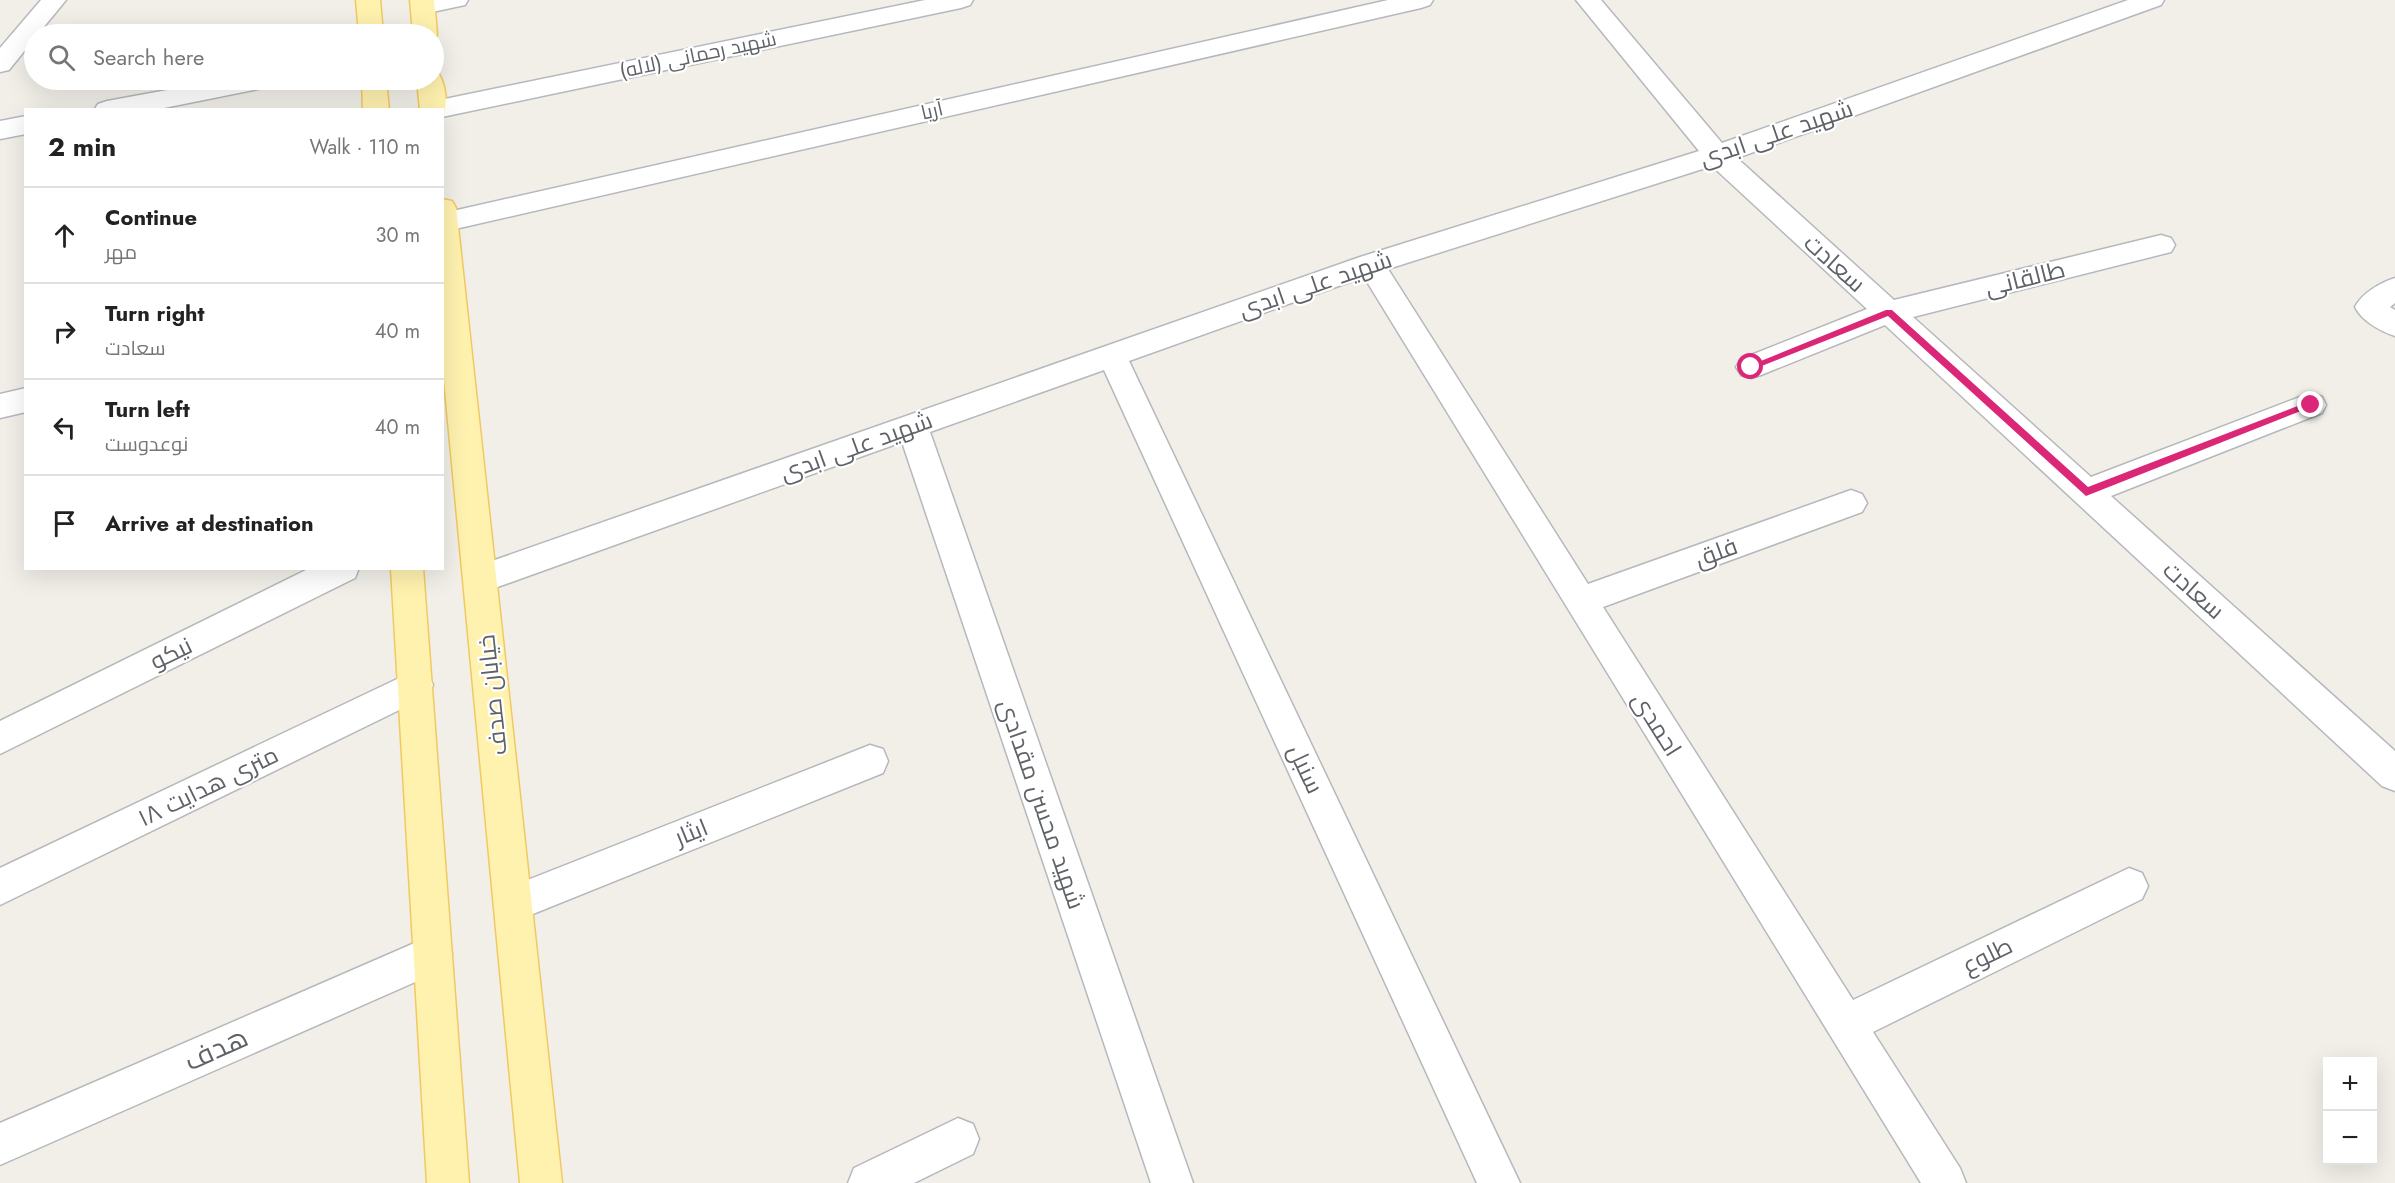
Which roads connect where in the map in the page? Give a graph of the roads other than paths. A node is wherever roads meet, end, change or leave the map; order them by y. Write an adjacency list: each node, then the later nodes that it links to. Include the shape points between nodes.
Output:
1 (54, 0): 9 (street)
2 (368, 0): 10 (main road)
3 (456, 0): 8 (street)
4 (961, 0): 20 (street, شهید رحمانی (لاله))
5 (1421, 0): 24 (street, آریا)
6 (1588, 0): 23 (street, سعادت)
7 (2152, 0): 23 (street, شهید علی ابدی)
8 (422, 3): 11 (main road)
9 (34, 24)
10 (370, 24)
11 (424, 24)
12 (24, 36): 13 (street)
13 (0, 64)
14 (211, 90): 17 (street)
15 (375, 90): 18 (main road)
16 (431, 90): 19 (main road)
17 (117, 108)
18 (376, 108)
19 (434, 108)
20 (444, 108)
21 (24, 125): 22 (street)
22 (0, 130)
23 (1717, 155): 27 (street, شهید علی ابدی); 29 (street, سعادت)
24 (444, 215)
25 (444, 225): 41 (main road, خیابان صدف)
26 (2161, 245): 29 (street, طالقانی)
27 (1370, 264): 31 (street, شهید علی ابدی); 42 (street, احمدی)
28 (2395, 289): 30 (street, via 2369,307)
29 (1889, 312): 32 (street, طالقانی); 37 (street, سعادت)
30 (2395, 326)
31 (1112, 356): 36 (street, شهید علی ابدی); 58 (street, سنبل)
32 (1751, 367)
33 (24, 400): 35 (street)
34 (2311, 405): 37 (street)
35 (0, 406)
36 (912, 426): 41 (street, شهید علی ابدی); 57 (street, شهید محسن مقدادی)
37 (2086, 492): 46 (street, سعادت)
38 (1851, 503): 42 (street, فلق)
39 (339, 570): 44 (street, نیکو)
40 (407, 570): 43 (main road)
41 (481, 579): 49 (main road, خیابان صدف)
42 (1581, 602): 51 (street, احمدی)
43 (416, 685): 47 (street, ۱۸ متری هدایت); 50 (main road)
44 (0, 738)
45 (870, 761): 49 (street, ایثار)
46 (2391, 763)
47 (0, 886)
48 (2128, 886): 51 (street, طلوع)
49 (513, 904): 55 (main road, خیابان صدف)
50 (432, 954): 53 (street, هدف); 54 (main road)
51 (1846, 1024): 59 (street, احمدی)
52 (958, 1139): 56 (street)
53 (0, 1144)
54 (444, 1181)
55 (541, 1183)
56 (869, 1183)
57 (1173, 1183)
58 (1499, 1183)
59 (1945, 1183)

